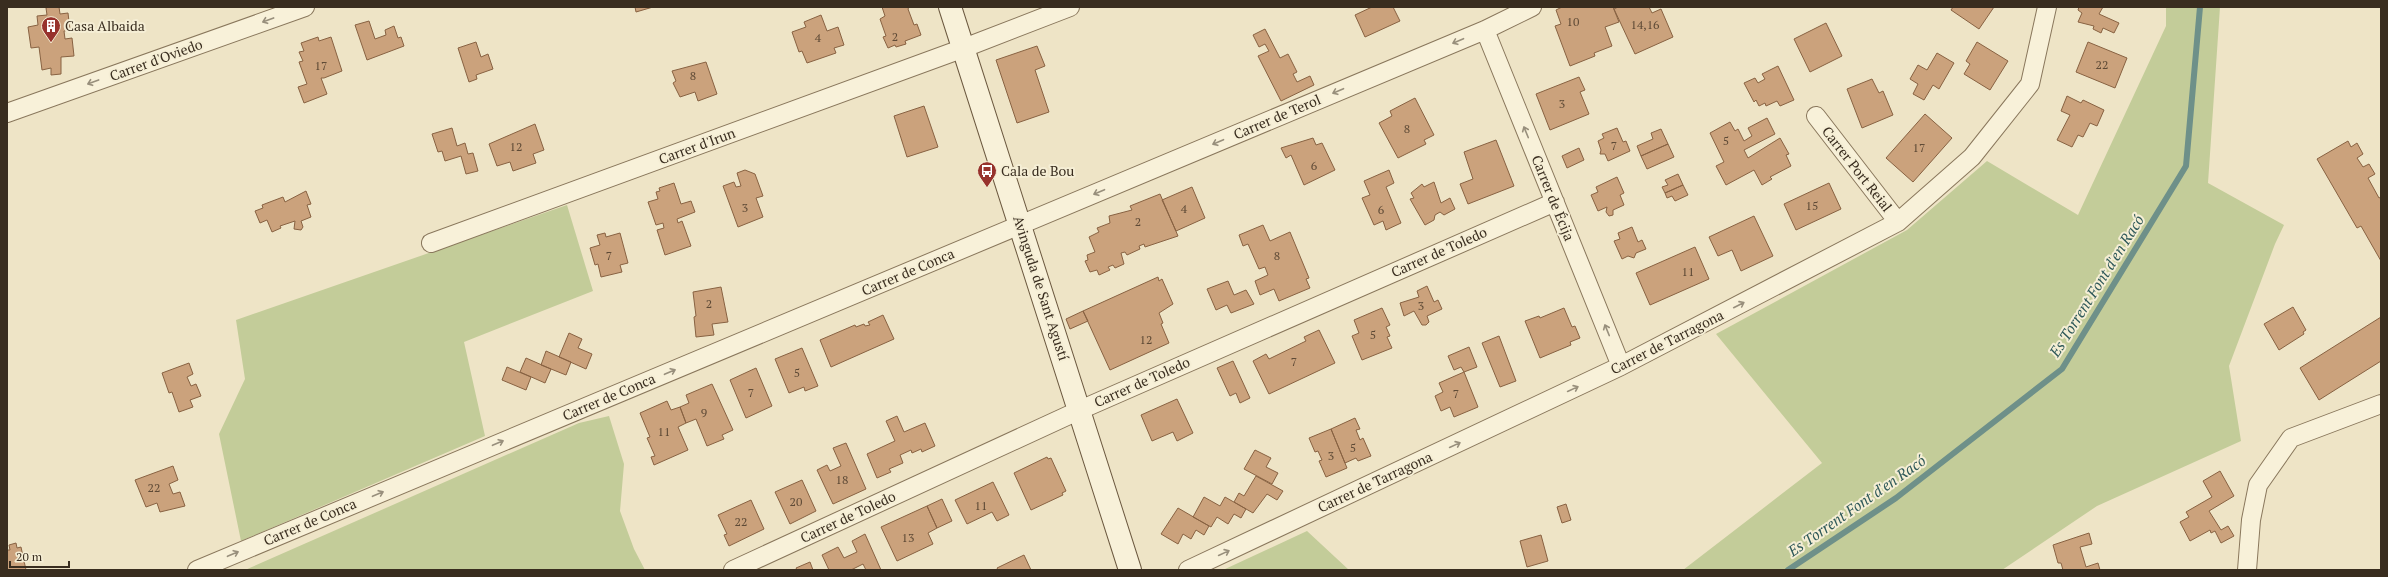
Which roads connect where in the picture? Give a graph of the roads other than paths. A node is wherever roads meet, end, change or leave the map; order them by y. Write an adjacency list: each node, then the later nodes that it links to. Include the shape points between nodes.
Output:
1 (305, 7): 8 (street, Carrer d'Oviedo, one-way to 8)
2 (950, 7): 7 (street, Avinguda de Sant Agustí)
3 (1070, 7): 7 (street, Carrer d'Irun)
4 (1532, 7): 6 (street, Carrer de Terol)
5 (2047, 7): 11 (street, Carrer de Tarragona, via 2030,84 1972,157)
6 (1485, 30): 10 (street, Carrer de Écija, one-way to 6); 12 (street, Carrer de Terol, one-way to 12)
7 (964, 48): 12 (street, Avinguda de Sant Agustí); 13 (street, Carrer d'Irun)
8 (7, 113)
9 (1816, 116): 11 (street, Carrer Port Reial)
10 (1555, 202): 14 (street, Carrer de Écija, one-way to 10); 16 (street, Carrer de Toledo)
11 (1898, 222): 14 (street, Carrer de Tarragona, one-way to 11)
12 (1021, 225): 16 (street, Avinguda de Sant Agustí); 17 (street, Carrer de Conca, one-way to 12)
13 (431, 243)
14 (1621, 366): 20 (street, Carrer de Tarragona, one-way to 14)
15 (2381, 404): 21 (street, via 2291,438 2258,485 2251,520)
16 (1080, 410): 18 (street, Carrer de Toledo); 19 (street, Avinguda de Sant Agustí)
17 (197, 570)
18 (733, 570)
19 (1130, 570)
20 (1188, 570)
21 (2247, 570)

